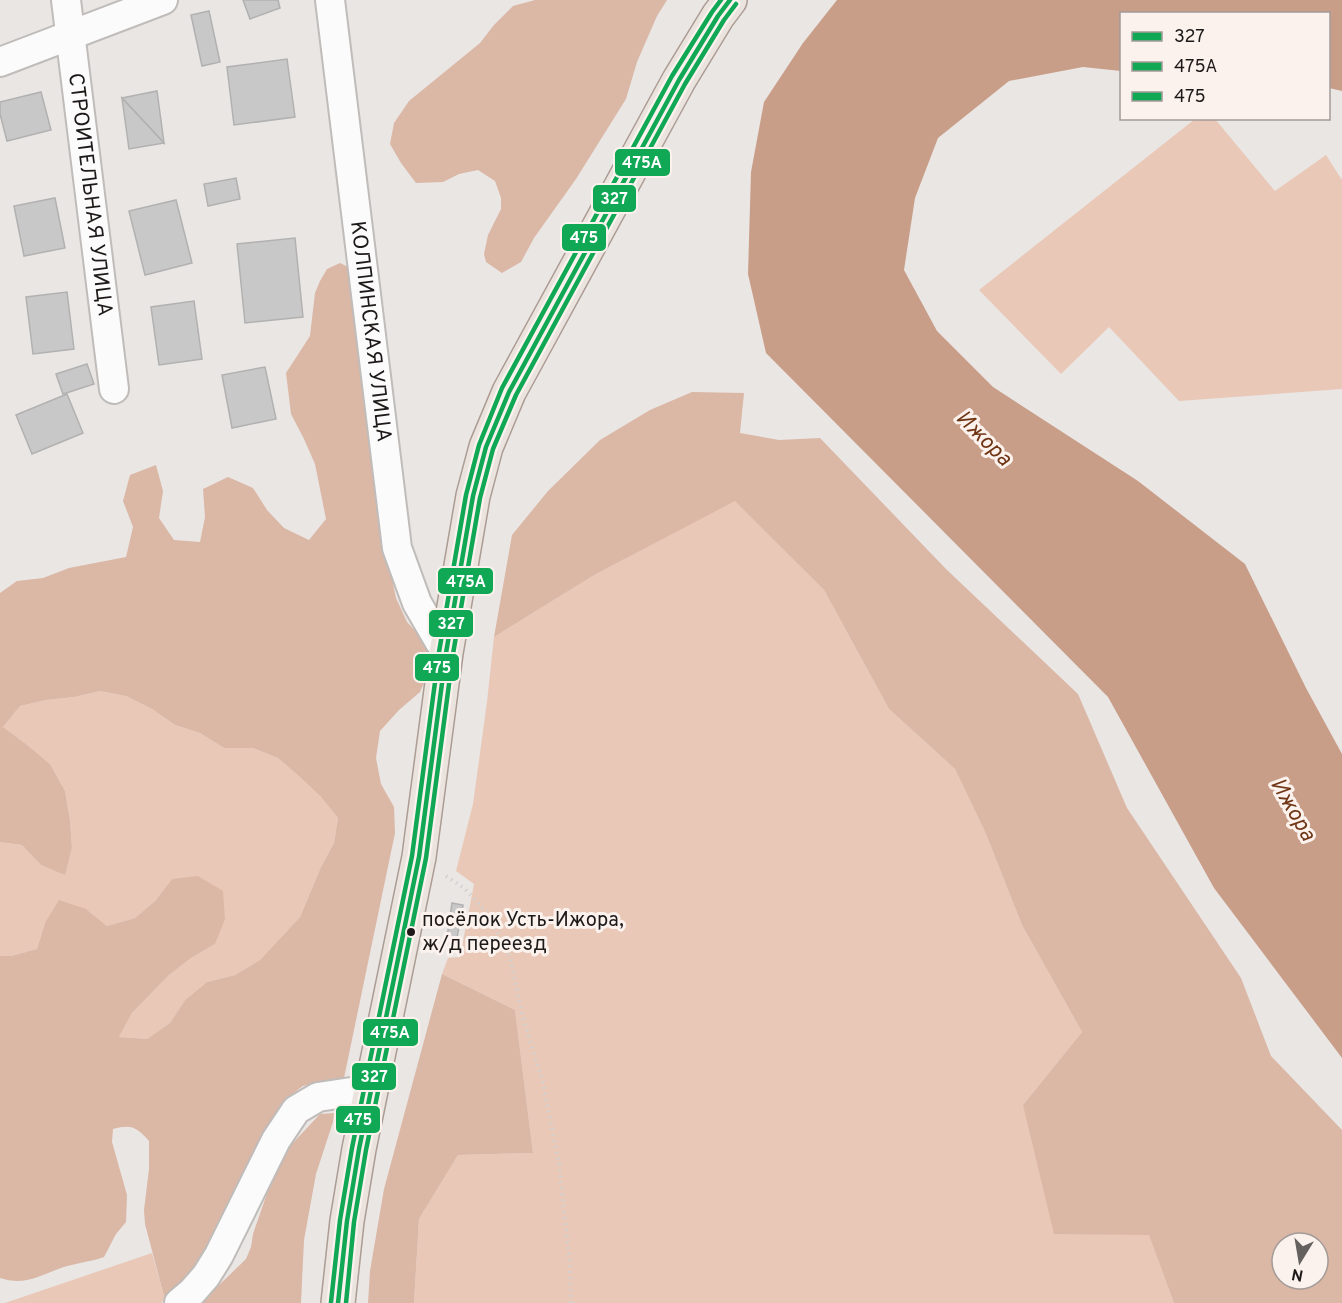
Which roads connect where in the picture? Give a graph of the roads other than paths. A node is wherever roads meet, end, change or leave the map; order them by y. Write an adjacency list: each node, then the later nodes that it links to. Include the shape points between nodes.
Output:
1 (66, 0): 5 (street, СТРОИТЕЛЬНАЯ УЛИЦА)
2 (163, 0): 5 (street)
3 (330, 0): 8 (street, КОЛПИНСКАЯ УЛИЦА, via 397,548 417,603)
4 (730, 0): 8 (main road, via 679,80 509,392 486,447 473,496)
5 (70, 35): 6 (street); 7 (street, СТРОИТЕЛЬНАЯ УЛИЦА)
6 (0, 62)
7 (114, 389)
8 (446, 653): 9 (main road, via 419,857)
9 (371, 1089): 10 (street, via 318,1097 296,1110 276,1140 219,1255 206,1276); 11 (main road, via 347,1221)
10 (179, 1303)
11 (338, 1303)

